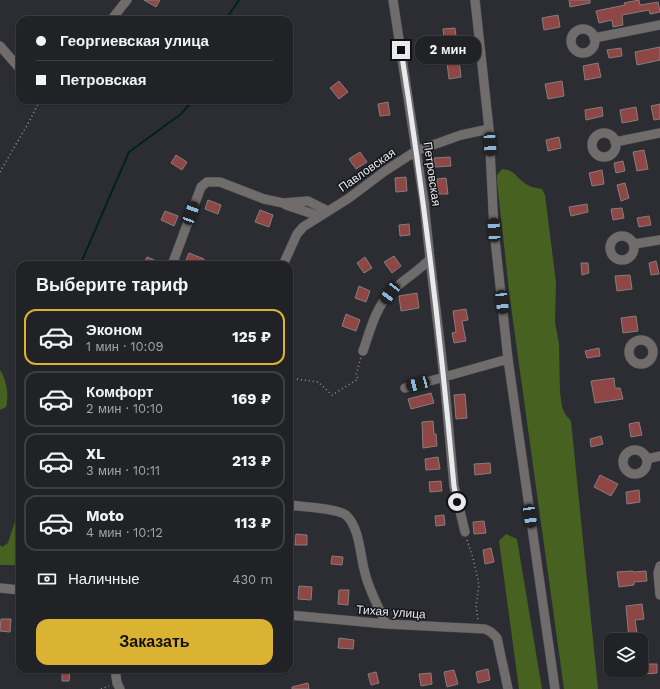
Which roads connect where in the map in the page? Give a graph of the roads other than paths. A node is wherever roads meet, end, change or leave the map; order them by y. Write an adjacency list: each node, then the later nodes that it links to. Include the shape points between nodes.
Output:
1 (127, 0): 4 (street)
2 (393, 0): 12 (street, Петровская)
3 (475, 0): 9 (street)
4 (114, 16)
5 (660, 25): 6 (street)
6 (594, 38)
7 (0, 46): 8 (street)
8 (16, 64)
9 (489, 129): 12 (street, Павловская, via 461,135); 22 (street, via 494,230)
10 (660, 133): 11 (street)
11 (615, 142)
12 (416, 151): 14 (street, Павловская); 18 (street, Петровская)
13 (283, 204): 14 (street, via 308,200); 15 (street); 19 (street, via 220,182 207,182 201,187)
14 (328, 211): 15 (street, Павловская)
15 (319, 216): 20 (street, Павловская, via 303,227)
16 (660, 240): 17 (street)
17 (634, 244)
18 (430, 259): 21 (street, via 390,293 378,309); 23 (street, Петровская)
19 (173, 261)
20 (285, 261)
21 (363, 351)
22 (508, 359): 23 (street); 38 (street)
23 (444, 377): 24 (street); 28 (street, Петровская, via 454,486)
24 (405, 388)
25 (660, 456): 26 (street)
26 (647, 459)
27 (293, 505): 34 (street, via 334,510 346,515 354,527 365,574)
28 (465, 532)
29 (659, 567): 32 (street)
30 (0, 588): 31 (street)
31 (16, 590)
32 (660, 595)
33 (293, 616): 34 (street, Тихая улица)
34 (386, 624): 37 (street, Тихая улица, via 480,629 491,632 499,644)
35 (116, 673): 36 (street)
36 (120, 689)
37 (508, 689)
38 (555, 689)

